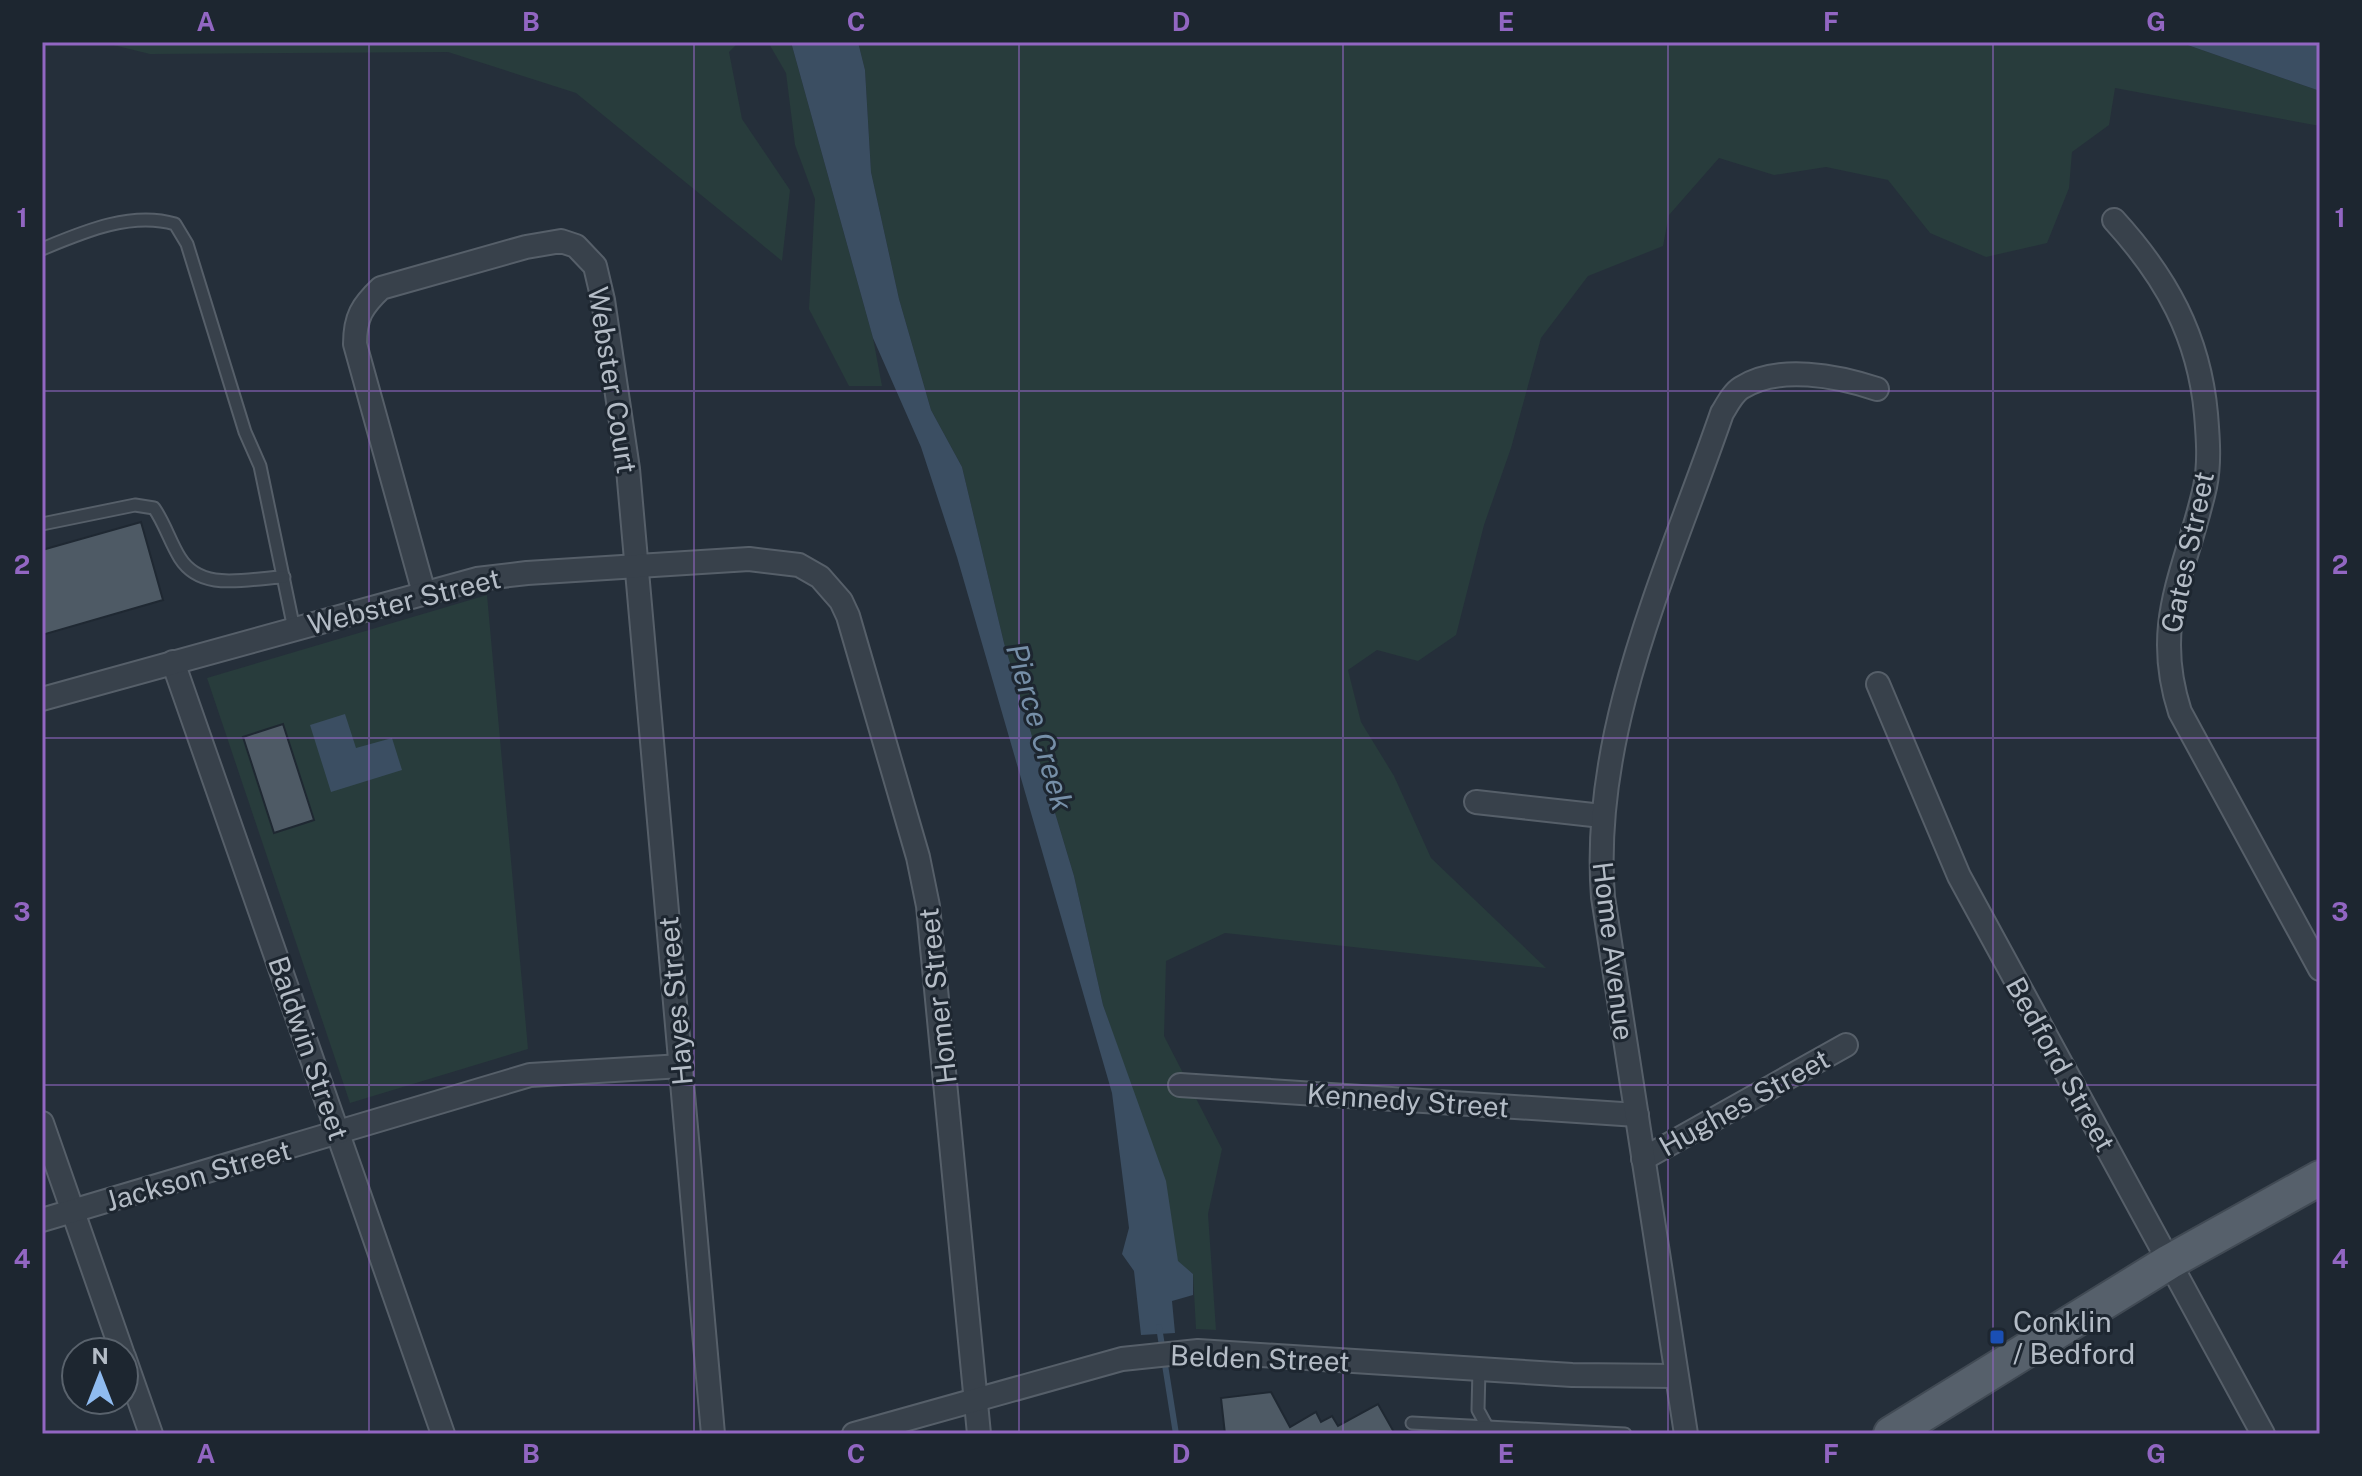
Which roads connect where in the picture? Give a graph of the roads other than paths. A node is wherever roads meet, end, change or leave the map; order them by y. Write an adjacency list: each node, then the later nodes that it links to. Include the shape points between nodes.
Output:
1 (2114, 220): 15 (street, Gates Street, via 2165,283 2185,319 2203,382 2209,446 2206,485 2169,613 2166,650 2171,684 2180,712)
2 (42, 249): 6 (lane, via 88,230 153,217 175,224 187,244 260,466)
3 (1877, 389): 14 (street, Home Avenue, via 1825,376 1772,377 1738,389 1722,413 1635,659 1611,752)
4 (42, 524): 6 (lane, via 135,505 154,508 194,574 211,582)
5 (635, 568): 7 (street, Webster Street, via 749,559 799,565); 8 (street, Webster Street, via 527,573); 8 (street, Webster Court, via 628,469 603,300 595,266 576,246 561,241 381,288 355,320 355,344); 17 (street, Hayes Street)
6 (284, 577): 9 (lane)
7 (820, 577): 30 (street, Homer Street, via 848,616 928,906)
8 (424, 593): 9 (street, Webster Street)
9 (294, 629): 10 (street, Webster Street)
10 (173, 662): 12 (street, Webster Street); 21 (street, Baldwin Street)
11 (1878, 684): 26 (street, Bedford Street, via 1945,849)
12 (42, 699)
13 (1476, 802): 14 (street)
14 (1602, 816): 19 (street, Home Avenue, via 1603,897)
15 (2320, 969)
16 (1846, 1045): 22 (street, Hughes Street)
17 (682, 1066): 21 (street, Jackson Street, via 545,1071); 37 (street, Hayes Street)
18 (1180, 1085): 19 (street, Kennedy Street)
19 (1637, 1115): 22 (street, Home Avenue)
20 (42, 1123): 24 (street)
21 (339, 1133): 24 (street, Jackson Street); 36 (street, Baldwin Street)
22 (1643, 1159): 29 (street, Home Avenue)
23 (2320, 1178): 26 (main road)
24 (73, 1212): 25 (street, Jackson Street); 27 (street)
25 (42, 1220)
26 (2169, 1262): 32 (main road); 44 (street, Bedford Street)
27 (116, 1336)
28 (1479, 1369): 29 (street, Belden Street); 30 (street, Belden Street, via 1198,1351 1146,1355); 33 (lane, via 1478,1410)
29 (1676, 1376): 42 (street, Home Avenue)
30 (975, 1401): 38 (street, Belden Street); 39 (street, Homer Street)
31 (140, 1403): 35 (street)
32 (1924, 1425): 43 (main road)
33 (1488, 1430): 34 (lane); 40 (lane, via 1412,1423)
34 (1548, 1431): 41 (lane)
35 (151, 1434)
36 (443, 1434)
37 (713, 1434)
38 (854, 1434)
39 (979, 1434)
40 (1418, 1434)
41 (1625, 1434)
42 (1686, 1434)
43 (1891, 1434)
44 (2263, 1434)

